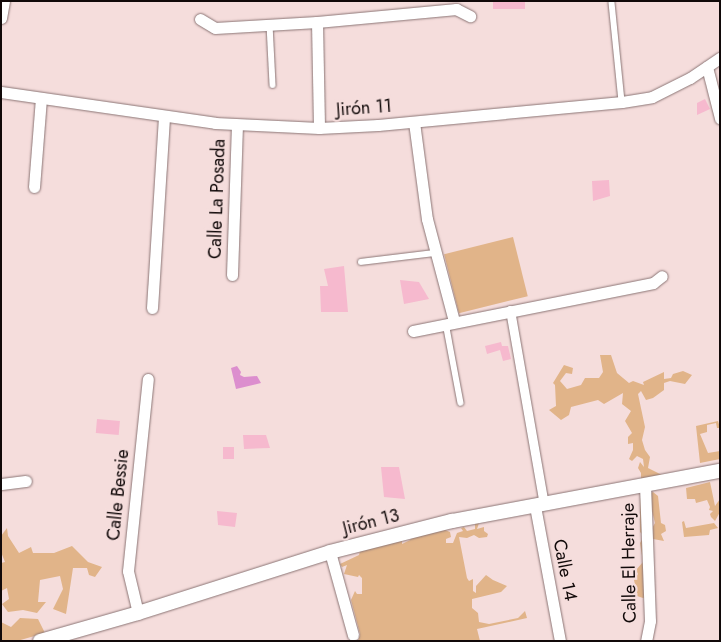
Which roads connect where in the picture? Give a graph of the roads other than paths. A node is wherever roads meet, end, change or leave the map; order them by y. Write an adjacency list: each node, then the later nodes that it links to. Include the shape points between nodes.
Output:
1 (4, 1): 4 (street)
2 (612, 3): 13 (lane)
3 (470, 16): 6 (street, via 456,9)
4 (1, 18)
5 (200, 19): 7 (street, via 215,28)
6 (317, 22): 7 (street); 18 (street)
7 (270, 25): 10 (lane)
8 (720, 58): 9 (street, Jirón 11)
9 (707, 67): 13 (street, Jirón 11, via 652,97); 15 (street)
10 (273, 85)
11 (1, 92): 12 (street, Jirón 11)
12 (41, 98): 14 (street, Jirón 11); 19 (street)
13 (622, 102): 16 (street, Jirón 11)
14 (164, 116): 17 (street, Jirón 11); 24 (street)
15 (720, 118)
16 (414, 122): 18 (street, Jirón 11); 20 (street, via 426,219)
17 (237, 125): 18 (street, Jirón 11); 22 (street, Calle La Posada)
18 (320, 128)
19 (34, 187)
20 (435, 252): 21 (lane); 26 (street)
21 (361, 262)
22 (232, 275)
23 (662, 276): 25 (street, via 653,283)
24 (152, 308)
25 (510, 310): 26 (street); 34 (street)
26 (450, 322): 27 (street); 29 (lane)
27 (412, 331)
28 (148, 379): 36 (street, Calle Bessie, via 128,571)
29 (461, 403)
30 (720, 471): 33 (street, Jirón 13)
31 (26, 481): 32 (street)
32 (1, 484)
33 (645, 485): 34 (street, Jirón 13); 41 (street, Calle El Herraje, via 650,621)
34 (539, 505): 35 (street, Jirón 13, via 452,521); 40 (street, Calle 14)
35 (330, 552): 36 (street, Jirón 13); 37 (street)
36 (138, 613): 38 (street, Jirón 13)
37 (353, 635)
38 (55, 639): 39 (street, Jirón 13)
39 (40, 641)
40 (560, 641)
41 (646, 641)

